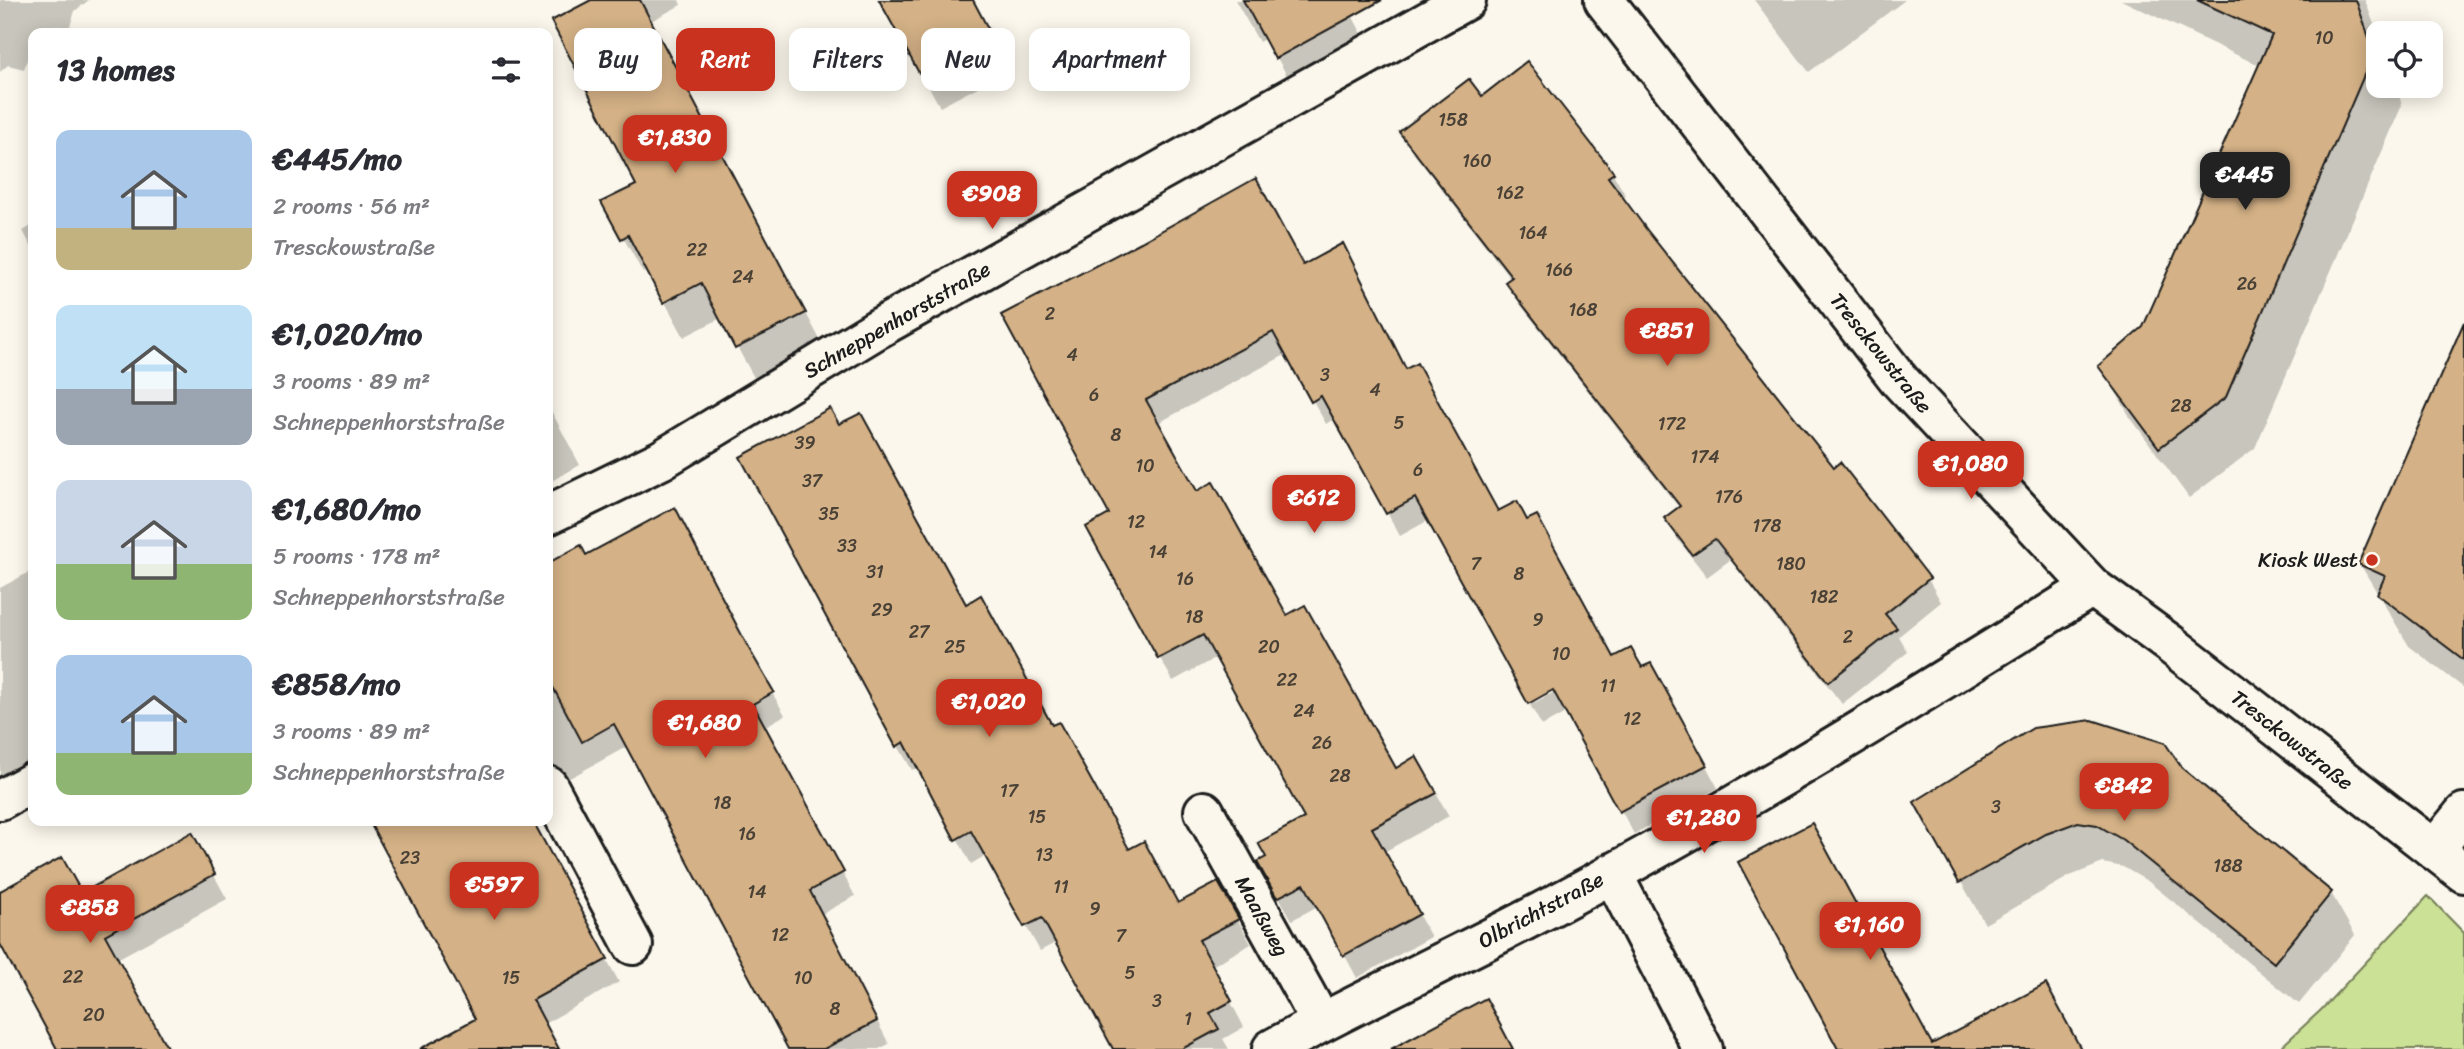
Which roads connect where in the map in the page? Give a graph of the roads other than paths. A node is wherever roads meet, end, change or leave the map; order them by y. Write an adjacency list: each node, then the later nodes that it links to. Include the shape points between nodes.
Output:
1 (1466, 0): 3 (street, Schneppenhorststraße, via 877,329 661,460)
2 (1604, 0): 4 (street, Tresckowstraße, via 1900,381)
3 (553, 513)
4 (2092, 587): 10 (street, Tresckowstraße); 11 (street, Olbrichtstraße, via 1771,783)
5 (28, 785): 7 (street)
6 (553, 795): 13 (street)
7 (0, 800)
8 (1204, 811): 14 (street, Maaßweg)
9 (2464, 813): 10 (street)
10 (2434, 850): 12 (street, Tresckowstraße)
11 (1612, 873): 14 (street, Olbrichtstraße); 16 (street)
12 (2464, 873)
13 (633, 945)
14 (1321, 1022): 15 (street, Olbrichtstraße)
15 (1272, 1049)
16 (1703, 1049)

